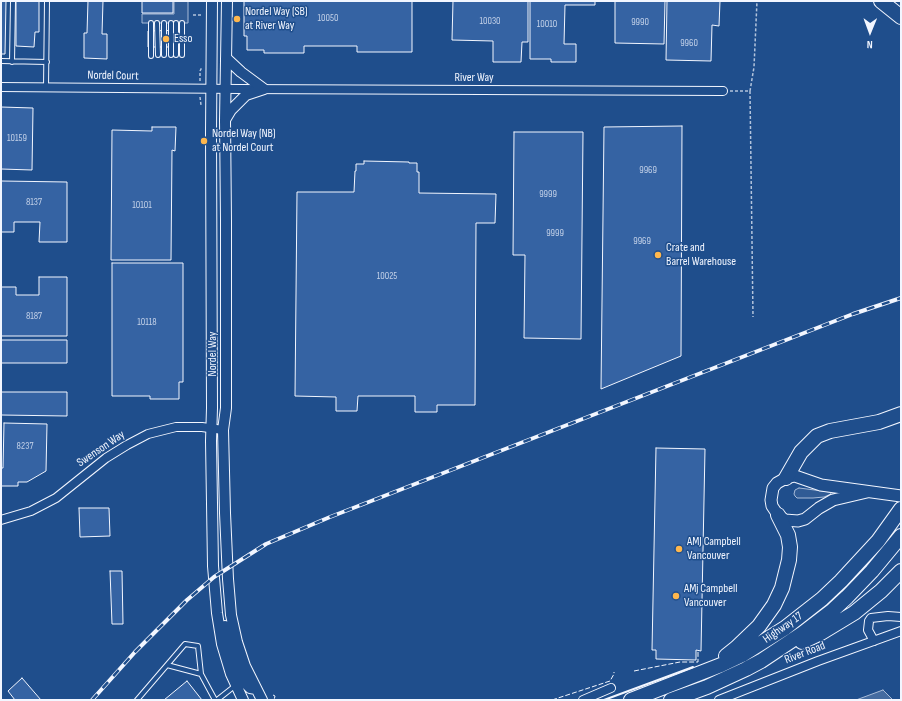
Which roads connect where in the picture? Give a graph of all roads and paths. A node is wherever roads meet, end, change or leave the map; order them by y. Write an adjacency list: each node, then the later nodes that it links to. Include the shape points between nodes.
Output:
1 (13, 1): 26 (lane)
2 (47, 1): 27 (lane)
3 (212, 1): 30 (street, Nordel Way)
4 (227, 1): 24 (street, Nordel Way)
5 (757, 1): 34 (path, via 754,67)
6 (881, 1): 11 (highway)
7 (892, 1): 8 (highway)
8 (901, 6)
9 (193, 15): 10 (path)
10 (203, 15)
11 (901, 17)
12 (151, 23): 23 (lane)
13 (157, 23): 18 (lane)
14 (164, 23): 19 (lane)
15 (171, 23): 20 (lane)
16 (176, 23): 21 (lane)
17 (182, 23): 22 (lane)
18 (158, 55)
19 (164, 55)
20 (171, 55)
21 (176, 55)
22 (182, 55)
23 (151, 56)
24 (226, 58): 31 (street, Nordel Way); 32 (street)
25 (1, 62): 26 (lane)
26 (12, 62): 27 (lane)
27 (48, 62): 29 (lane)
28 (1, 86): 29 (street, Nordel Court)
29 (46, 87): 30 (street, Nordel Court)
30 (211, 89): 31 (street, Nordel Court); 38 (street, Nordel Way)
31 (225, 89): 32 (street, River Way); 35 (street, Nordel Way)
32 (264, 89): 33 (street, River Way); 35 (street, via 246,95)
33 (722, 91): 34 (path)
34 (750, 91): 36 (path)
35 (225, 120): 39 (street, Nordel Way)
36 (752, 317)
37 (901, 414): 40 (highway, via 879,422 830,430 817,436 801,452)
38 (211, 428): 39 (street, Swenson Way); 45 (street, Swenson Way, via 176,427 148,434 106,458 56,498 31,511); 49 (street, Nordel Way, via 211,515)
39 (224, 430): 58 (street, Nordel Way, via 225,521 231,615 245,666)
40 (786, 478): 41 (main road, via 799,477 821,485); 44 (main road, via 777,483 771,495 771,503)
41 (867, 492): 42 (main road); 44 (main road, via 833,500 801,520 789,521)
42 (901, 496)
43 (901, 508): 55 (highway, Highway 17, via 878,541 841,581 803,614 742,655)
44 (778, 515): 55 (highway, via 788,535 790,547 782,588 774,605 759,626 740,644)
45 (1, 520)
46 (901, 536): 52 (highway, Highway 17, via 872,571 833,610)
47 (901, 571): 52 (highway, via 854,613 821,633)
48 (901, 617): 51 (street, via 871,618 868,630)
49 (218, 621): 56 (street, Nordel Way, via 222,644); 58 (street, via 226,627 238,669 245,683)
50 (901, 631): 51 (street, River Road)
51 (874, 641): 66 (street, River Road)
52 (761, 661): 65 (highway, Highway 17, via 728,678)
53 (167, 665): 54 (lane); 54 (lane, via 185,644 198,646); 59 (lane)
54 (201, 674): 60 (lane)
55 (695, 676): 64 (highway, Highway 17)
56 (236, 684): 60 (lane); 61 (street, Nordel Way)
57 (611, 688): 63 (street)
58 (256, 689): 62 (street, Nordel Way)
59 (137, 700)
60 (216, 700)
61 (243, 700)
62 (262, 700)
63 (583, 700)
64 (632, 700)
65 (671, 700)
66 (719, 700)

